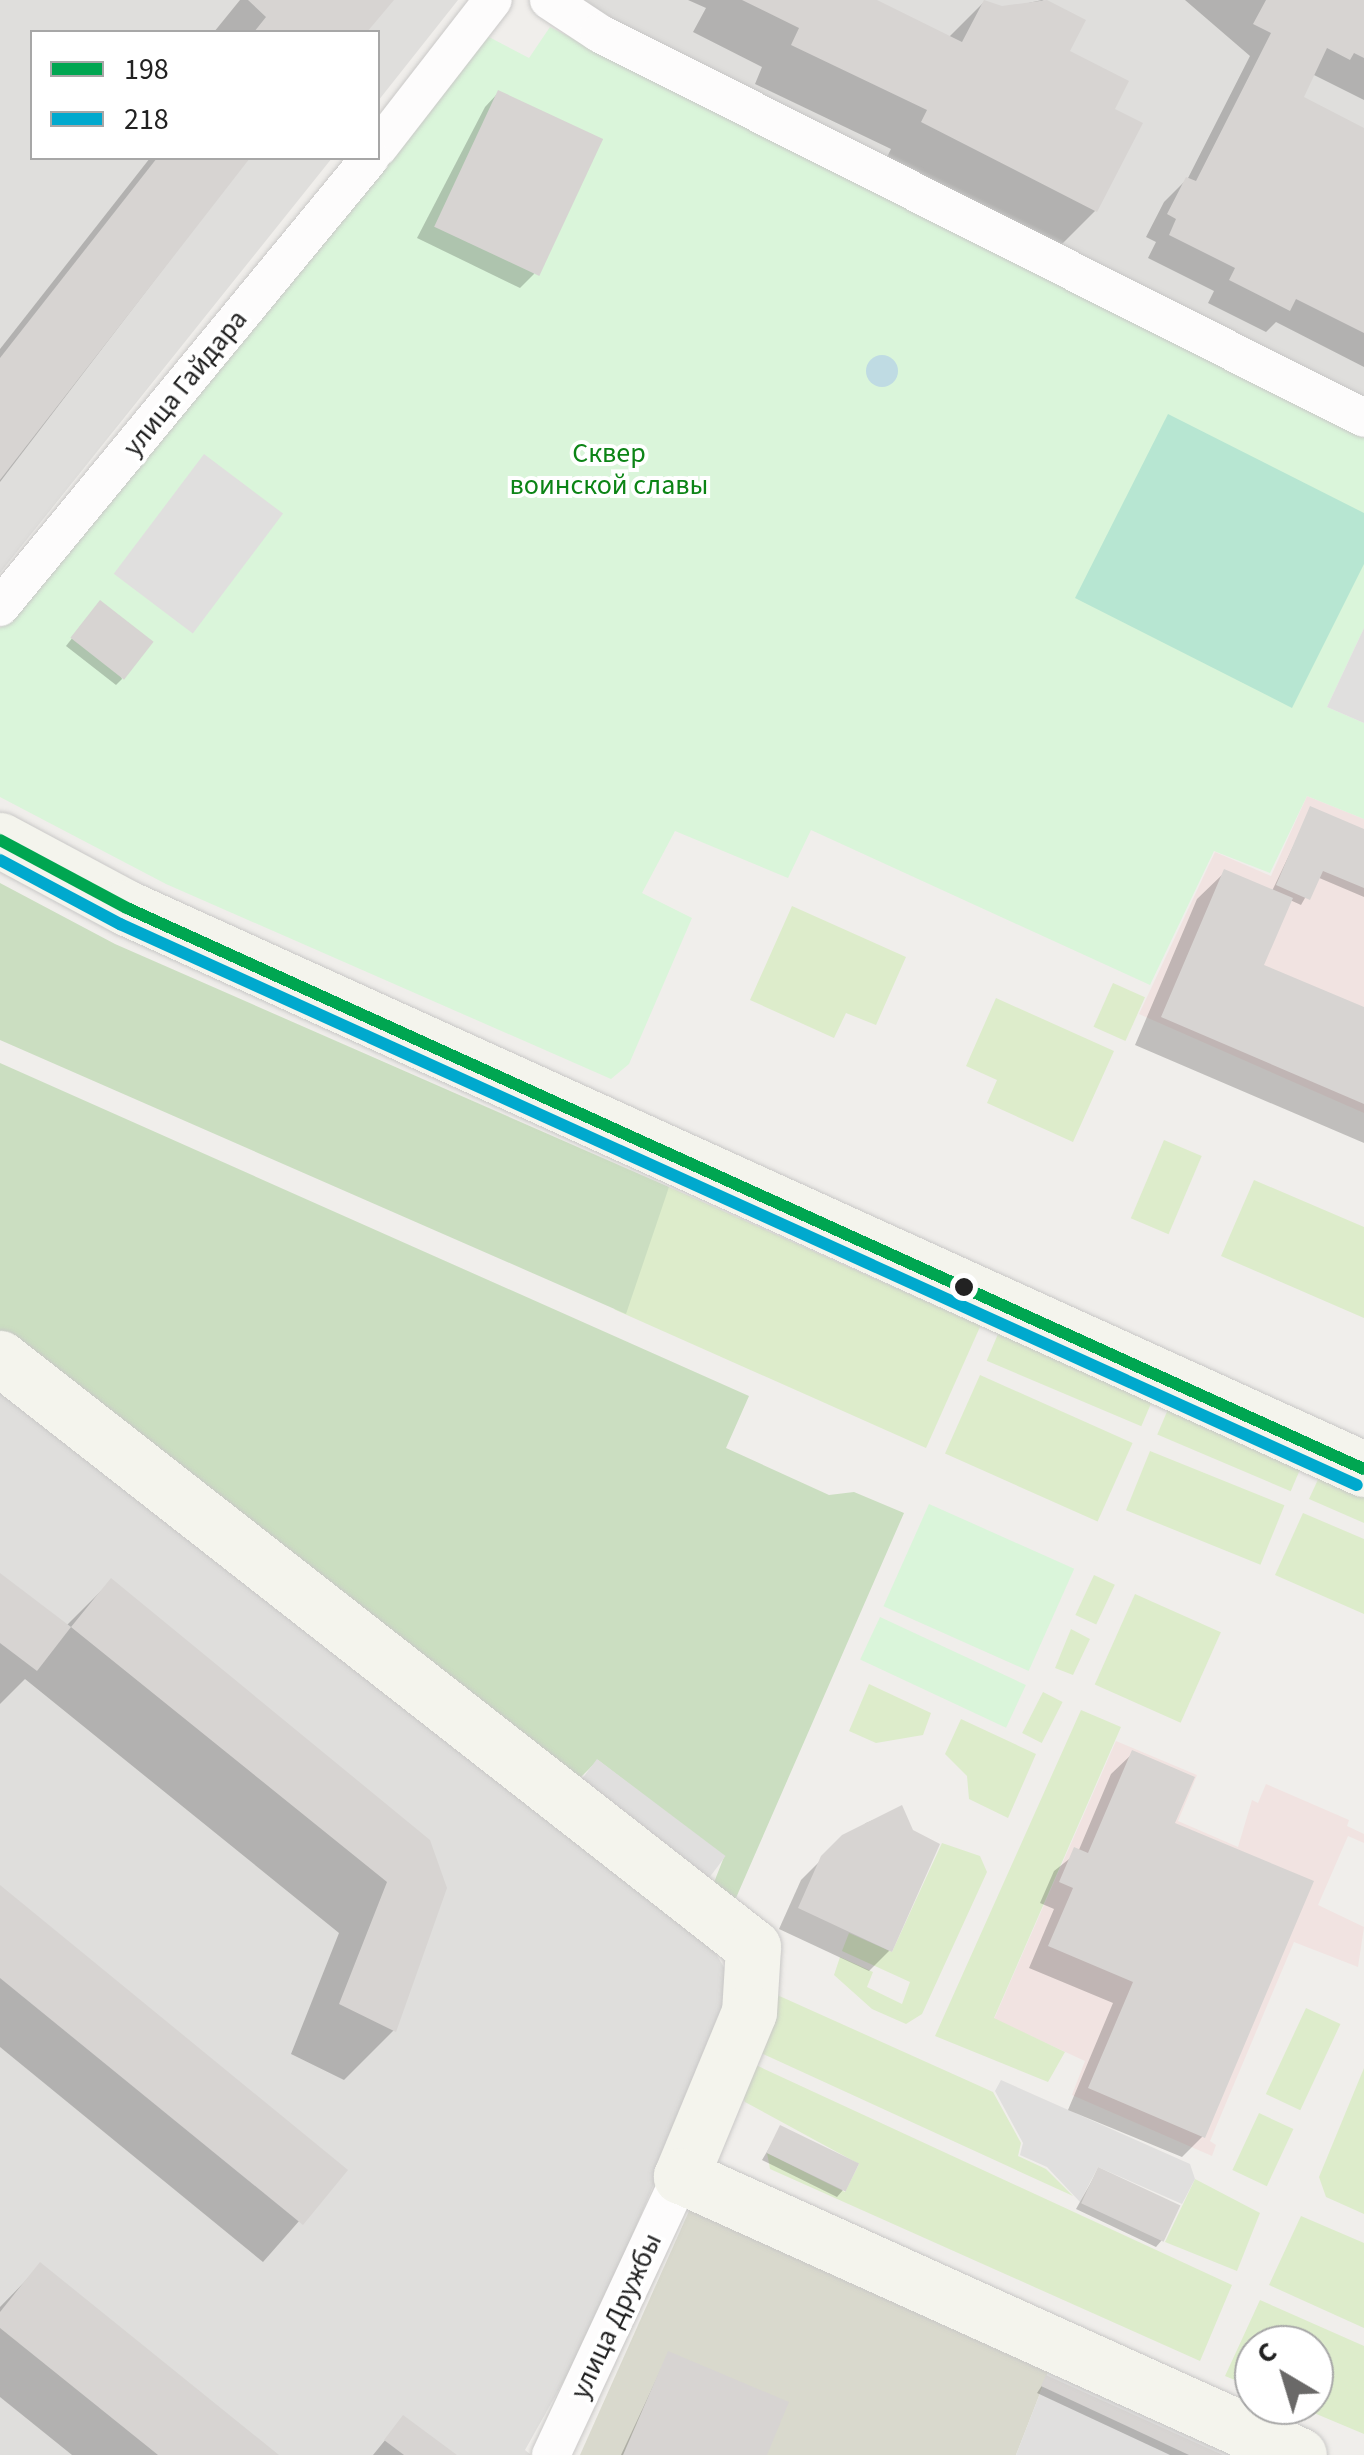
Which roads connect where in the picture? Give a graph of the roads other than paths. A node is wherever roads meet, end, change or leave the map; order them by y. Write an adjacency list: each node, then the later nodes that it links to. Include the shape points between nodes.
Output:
1 (493, 0): 3 (street)
2 (548, 0): 5 (street, via 599,33)
3 (380, 145)
4 (368, 160): 6 (street, улица Гайдара)
5 (1364, 418)
6 (0, 607)
7 (0, 840): 9 (street, via 127,908 1129,1357)
8 (0, 1358): 10 (street, via 753,1947 749,2012)
9 (1364, 1470)
10 (681, 2176): 11 (street, улица Дружбы); 12 (street)
11 (551, 2455)
12 (1299, 2455)

